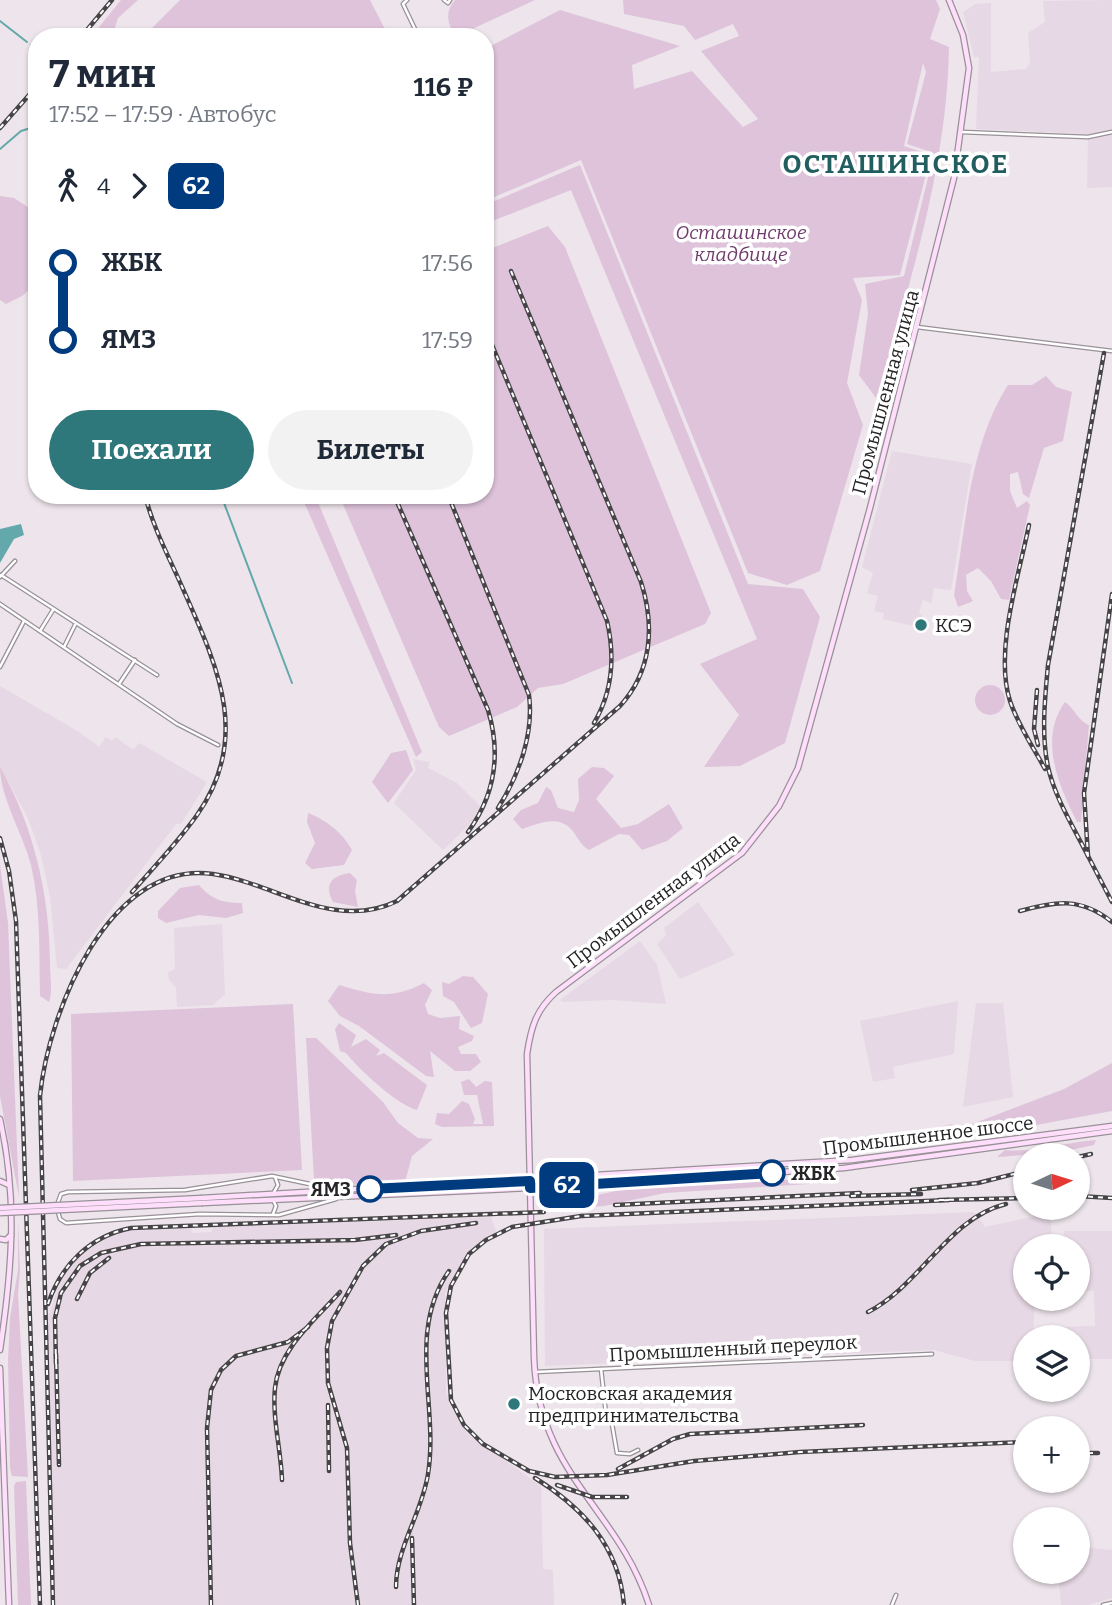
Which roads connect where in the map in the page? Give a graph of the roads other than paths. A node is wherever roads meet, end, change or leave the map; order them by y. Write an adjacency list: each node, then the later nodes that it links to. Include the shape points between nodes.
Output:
1 (407, 0): 3 (street, via 403,4)
2 (949, 0): 4 (main road, Промышленная улица, via 969,60)
3 (415, 28)
4 (962, 132): 5 (street, via 1088,137); 6 (main road, Промышленная улица)
5 (1112, 132)
6 (917, 327): 7 (street); 29 (main road, Промышленная улица, via 792,783 742,853 563,987 537,1014 527,1054)
7 (1112, 351)
8 (15, 561): 9 (street)
9 (1, 576): 11 (street)
10 (0, 604): 12 (street)
11 (53, 610): 13 (street); 14 (street)
12 (24, 621): 14 (street); 17 (street)
13 (76, 624): 15 (street); 16 (street)
14 (40, 631): 15 (street)
15 (64, 647): 19 (street)
16 (135, 660): 18 (street); 19 (street)
17 (0, 667)
18 (158, 675)
19 (119, 684): 20 (street, via 177,724)
20 (219, 745)
21 (0, 1119): 32 (main road)
22 (1112, 1129): 23 (main road, Промышленное шоссе); 24 (main road, Промышленное шоссе)
23 (925, 1151): 24 (main road); 25 (main road, Промышленное шоссе)
24 (926, 1158): 26 (main road, Промышленное шоссе)
25 (738, 1168): 26 (main road); 29 (main road, Промышленное шоссе)
26 (739, 1175): 31 (main road, Промышленное шоссе)
27 (272, 1176): 30 (street); 33 (street); 34 (street, via 278,1185)
28 (0, 1181): 32 (main road)
29 (530, 1181): 31 (main road, Промышленная улица); 33 (main road, Промышленное шоссе)
30 (198, 1188): 37 (street); 37 (street, via 68,1192 61,1194 57,1203 60,1219 66,1223)
31 (530, 1188): 35 (main road, Промышленное шоссе); 45 (main road, Промышленная улица)
32 (11, 1189): 39 (main road)
33 (340, 1190): 34 (main road, Промышленное шоссе)
34 (270, 1197): 35 (main road, Промышленное шоссе); 36 (main road, Промышленное шоссе, bridge); 38 (street, via 276,1210)
35 (341, 1197): 38 (street)
36 (0, 1211)
37 (200, 1214): 38 (street)
38 (269, 1215)
39 (12, 1229): 40 (main road, via 9,1238); 41 (main road)
40 (0, 1239)
41 (0, 1350)
42 (932, 1354): 44 (street, Промышленный переулок)
43 (0, 1368): 49 (main road)
44 (601, 1368): 45 (street, Промышленный переулок); 46 (street, via 606,1414 617,1453)
45 (535, 1372): 50 (main road, Промышленная улица, via 542,1415 554,1447 625,1555)
46 (638, 1450)
47 (896, 1595): 51 (street)
48 (1112, 1603): 52 (street)
49 (9, 1605)
50 (649, 1605)
51 (892, 1605)
52 (1103, 1605)

